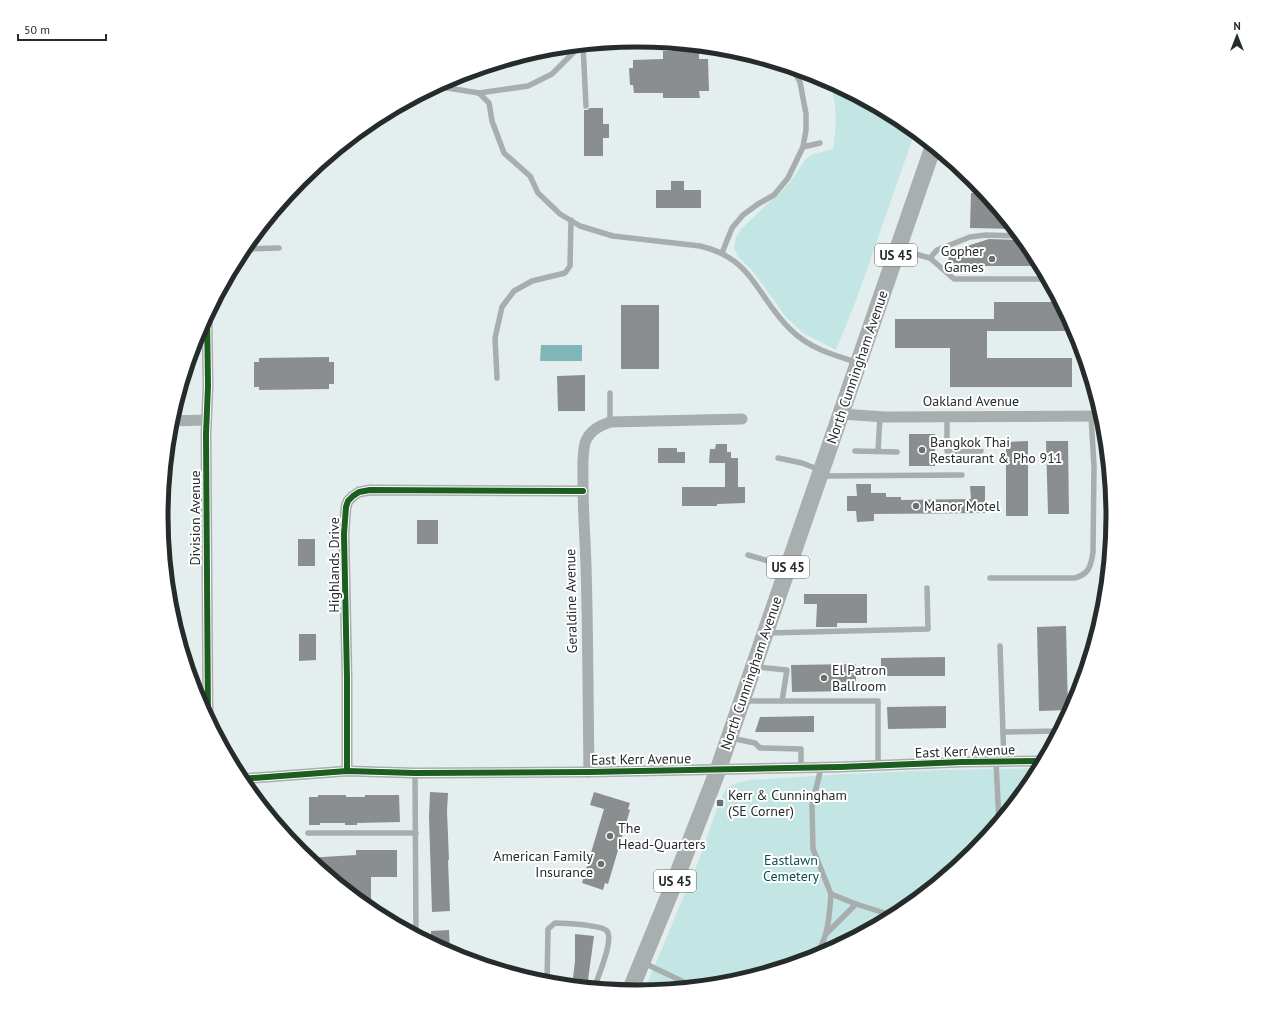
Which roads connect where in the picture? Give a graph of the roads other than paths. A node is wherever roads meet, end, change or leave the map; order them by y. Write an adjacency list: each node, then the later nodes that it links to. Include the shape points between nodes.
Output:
1 (583, 50): 6 (lane)
2 (575, 51): 5 (lane, via 552,74 528,86)
3 (796, 76): 8 (lane, via 800,82 806,114)
4 (446, 88): 5 (lane)
5 (479, 93): 10 (lane, via 489,103 492,121 504,153 530,176 538,192 548,203)
6 (586, 106)
7 (820, 144): 8 (lane)
8 (803, 147): 15 (lane, via 788,178 774,195 743,215 732,228)
9 (931, 151): 14 (main road, North Cunningham Avenue / US 45)
10 (571, 220): 15 (lane, via 580,226 613,236 700,246); 20 (lane, via 570,266 565,273 532,281 514,291 502,307 496,338)
11 (1013, 236): 16 (lane, via 970,237 937,250)
12 (279, 248): 13 (lane)
13 (251, 249)
14 (898, 249): 16 (lane); 19 (main road, North Cunningham Avenue / US 45)
15 (722, 253): 19 (lane, via 742,267 755,281 777,314 801,339 816,348)
16 (930, 258): 17 (lane, via 954,279)
17 (1041, 279)
18 (207, 328): 27 (street, Division Avenue)
19 (858, 363): 22 (main road, North Cunningham Avenue / US 45)
20 (497, 378)
21 (610, 393): 29 (lane)
22 (840, 414): 23 (street, Oakland Avenue); 36 (main road, North Cunningham Avenue / US 45)
23 (880, 416): 24 (street, Oakland Avenue); 32 (lane)
24 (947, 416): 25 (street, Oakland Avenue); 34 (lane, via 947,451)
25 (1094, 416)
26 (742, 419): 29 (street)
27 (206, 420): 28 (street); 48 (street, Division Avenue)
28 (178, 421)
29 (610, 422): 38 (street, Geraldine Avenue, via 592,432 585,444)
30 (1096, 424): 41 (lane, via 1093,536 1089,568 1083,576 1075,578)
31 (855, 451): 32 (lane)
32 (878, 452): 33 (lane)
33 (897, 452)
34 (981, 452)
35 (778, 458): 36 (lane, via 802,463)
36 (820, 473): 37 (lane); 40 (main road, North Cunningham Avenue / US 45)
37 (962, 475)
38 (583, 491): 58 (street, Highlands Drive, via 370,490 353,496 346,507 344,534); 59 (street, Geraldine Avenue)
39 (748, 555): 40 (lane)
40 (788, 567): 43 (main road, North Cunningham Avenue / US 45)
41 (990, 578)
42 (927, 588): 43 (lane, via 928,630)
43 (766, 633): 45 (main road, North Cunningham Avenue / US 45)
44 (1000, 646): 50 (lane)
45 (754, 667): 46 (main road, North Cunningham Avenue / US 45); 47 (lane, via 786,670)
46 (742, 701): 47 (lane); 51 (main road, North Cunningham Avenue / US 45)
47 (782, 701): 54 (lane, via 878,701)
48 (208, 706)
49 (1053, 731): 50 (lane)
50 (1003, 732): 53 (lane)
51 (729, 738): 55 (lane, via 755,743 760,748 801,749); 57 (main road, North Cunningham Avenue / US 45)
52 (1036, 761): 53 (street, East Kerr Avenue)
53 (1000, 762): 54 (street, East Kerr Avenue); 62 (lane)
54 (878, 766): 56 (street, East Kerr Avenue)
55 (800, 768): 56 (street, East Kerr Avenue); 57 (street, East Kerr Avenue)
56 (821, 768): 65 (lane, via 812,804 813,849)
57 (718, 770): 59 (street, East Kerr Avenue); 71 (main road, North Cunningham Avenue / US 45)
58 (347, 771): 60 (street, East Kerr Avenue); 61 (street, East Kerr Avenue)
59 (589, 772): 60 (street, East Kerr Avenue)
60 (415, 773): 64 (lane)
61 (248, 778)
62 (999, 813)
63 (308, 833): 64 (lane)
64 (416, 833): 68 (lane)
65 (831, 894): 66 (lane); 69 (lane)
66 (856, 904): 67 (lane); 69 (lane)
67 (885, 913)
68 (415, 929)
69 (827, 933): 70 (lane)
70 (822, 946)
71 (642, 962): 73 (lane); 75 (main road, North Cunningham Avenue / US 45)
72 (547, 976): 74 (lane, via 548,929 555,922 599,927 607,931 608,946)
73 (686, 982)
74 (596, 983)
75 (633, 985)

